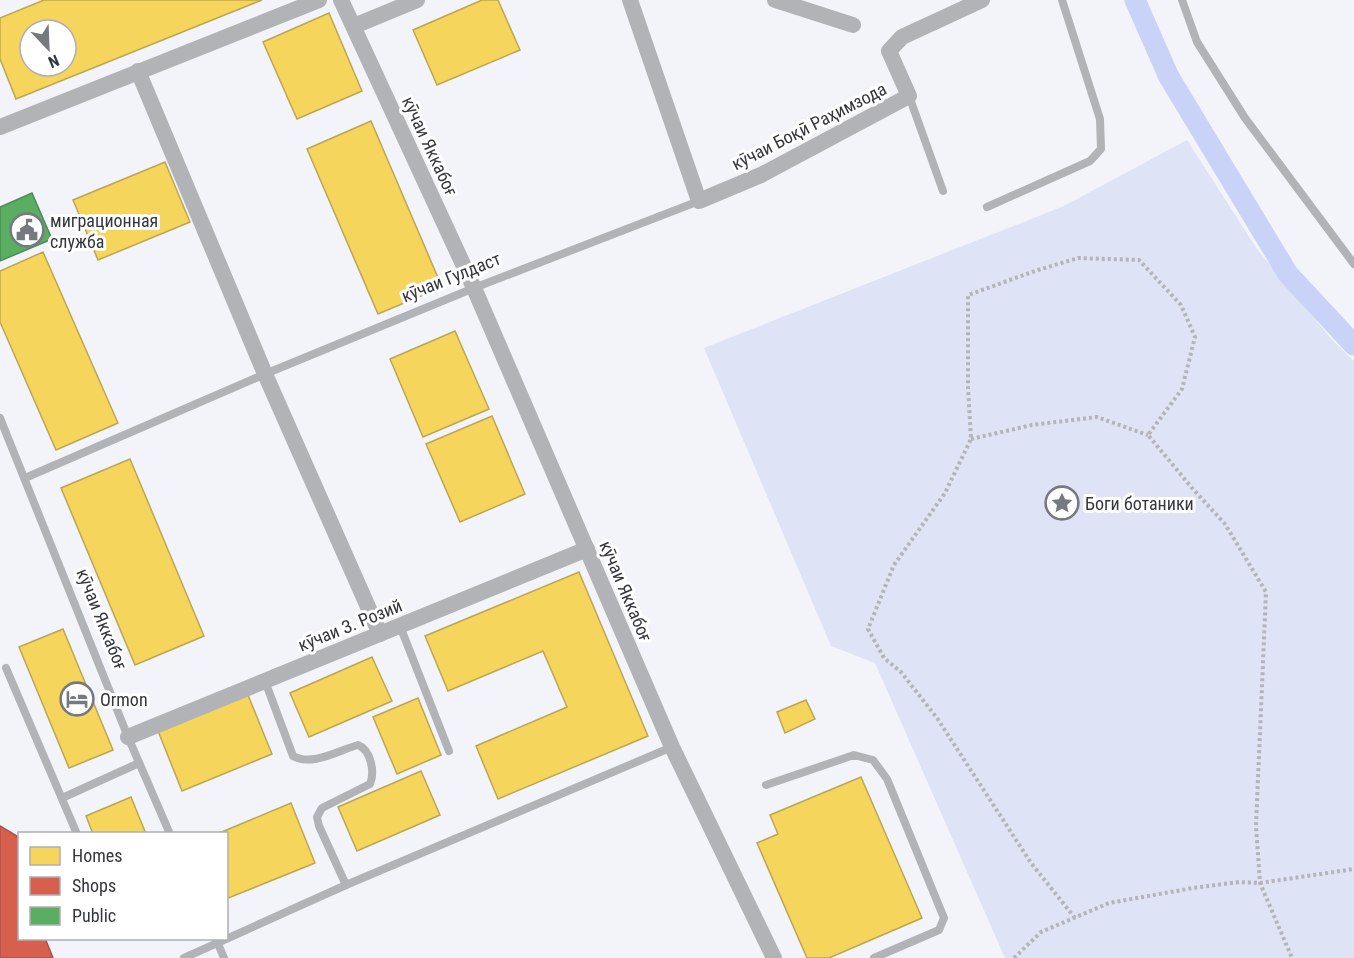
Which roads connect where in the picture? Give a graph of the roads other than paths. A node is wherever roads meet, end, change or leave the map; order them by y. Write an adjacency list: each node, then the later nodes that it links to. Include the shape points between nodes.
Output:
1 (319, 0): 11 (street)
2 (341, 0): 10 (street, кӯчаи Яккабоғ)
3 (417, 0): 10 (street)
4 (630, 0): 15 (street)
5 (775, 0): 9 (street)
6 (982, 0): 12 (street, via 902,37 889,51)
7 (1062, 0): 16 (lane, via 1100,119 1101,148 1090,161)
8 (1182, 0): 17 (lane, via 1197,42 1245,118)
9 (853, 25)
10 (354, 26): 18 (street, кӯчаи Яккабоғ)
11 (138, 71): 13 (street); 19 (street)
12 (909, 96): 14 (lane, кӯчаи Боқӣ Раҳимзода); 15 (street, кӯчаи Боқӣ Раҳимзода, via 761,175)
13 (0, 128)
14 (943, 191)
15 (699, 201): 18 (lane, кӯчаи Гулдаст)
16 (987, 207)
17 (1353, 258)
18 (474, 288): 19 (lane, кӯчаи Гулдаст); 22 (street, кӯчаи Яккабоғ)
19 (265, 374): 21 (lane, кӯчаи Гулдаст); 24 (street)
20 (0, 418): 21 (lane, кӯчаи Яккабоғ)
21 (25, 478): 27 (lane, кӯчаи Яккабоғ)
22 (587, 549): 23 (street, кӯчаи З. Розий); 28 (street, кӯчаи Яккабоғ)
23 (400, 626): 24 (street, кӯчаи З. Розий); 29 (lane)
24 (380, 634): 26 (street, кӯчаи З. Розий)
25 (6, 668): 32 (lane)
26 (265, 681): 27 (street, кӯчаи З. Розий); 35 (lane, via 293,756 313,760 358,745 368,753 373,777 370,784 322,808 317,817)
27 (128, 736): 30 (lane, кӯчаи Яккабоғ)
28 (672, 747): 35 (lane); 40 (street, кӯчаи Яккабоғ)
29 (449, 752)
30 (139, 764): 32 (lane); 34 (lane, кӯчаи Яккабоғ)
31 (766, 785): 41 (lane, via 854,755 873,760 887,779 944,918 939,930)
32 (62, 798): 33 (lane)
33 (76, 832)
34 (169, 832)
35 (346, 885): 36 (lane)
36 (228, 936)
37 (217, 941): 38 (lane); 39 (lane)
38 (184, 958)
39 (224, 958)
40 (774, 958)
41 (874, 958)

